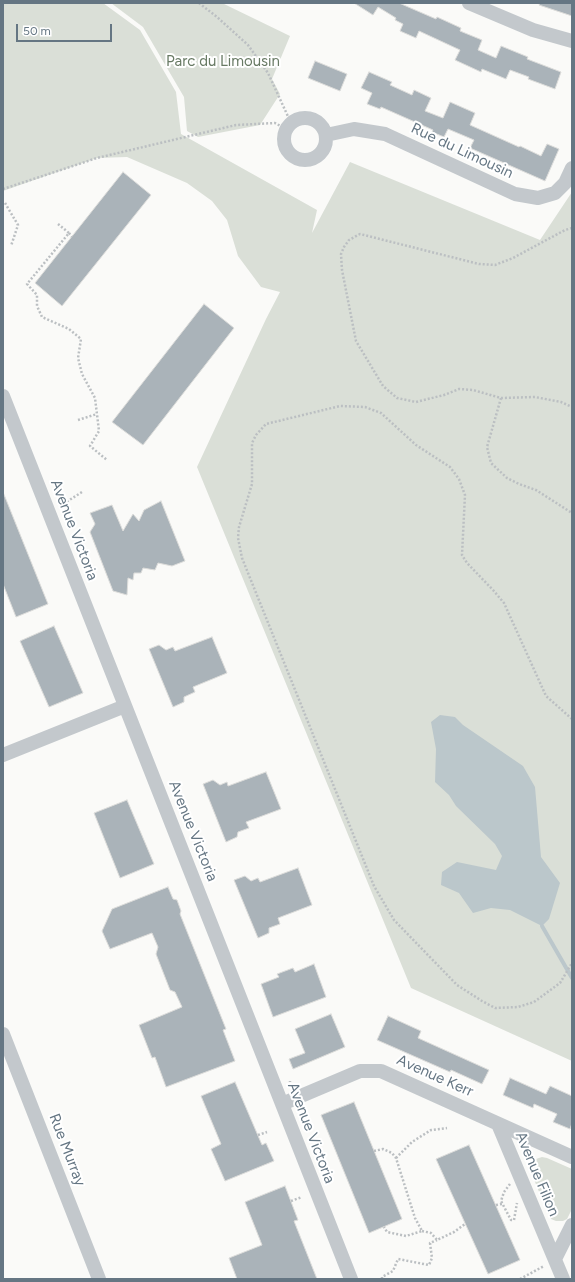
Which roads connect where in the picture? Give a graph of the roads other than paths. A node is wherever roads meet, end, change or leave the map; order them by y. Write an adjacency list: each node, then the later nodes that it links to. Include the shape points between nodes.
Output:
1 (469, 3): 2 (street, via 534,30)
2 (572, 41)
3 (326, 135): 3 (street, via 318,122 312,119 297,119 289,126 284,143 290,155 309,160 320,154 326,142); 4 (street, Rue du Limousin, via 354,129 385,134 515,194 538,198 555,193 565,182)
4 (572, 168)
5 (3, 396): 6 (street, Avenue Victoria)
6 (125, 706): 7 (street); 9 (street, Avenue Victoria)
7 (3, 755)
8 (3, 1034): 14 (street, Rue Murray)
9 (282, 1104): 10 (street, Avenue Kerr, via 360,1071 381,1071); 15 (street, Avenue Victoria)
10 (498, 1124): 11 (street, Avenue Kerr); 13 (street, Avenue Filion)
11 (572, 1157)
12 (572, 1225): 13 (street, Avenue Filion)
13 (550, 1262): 16 (street, Avenue Filion)
14 (99, 1279)
15 (351, 1279)
16 (563, 1279)

